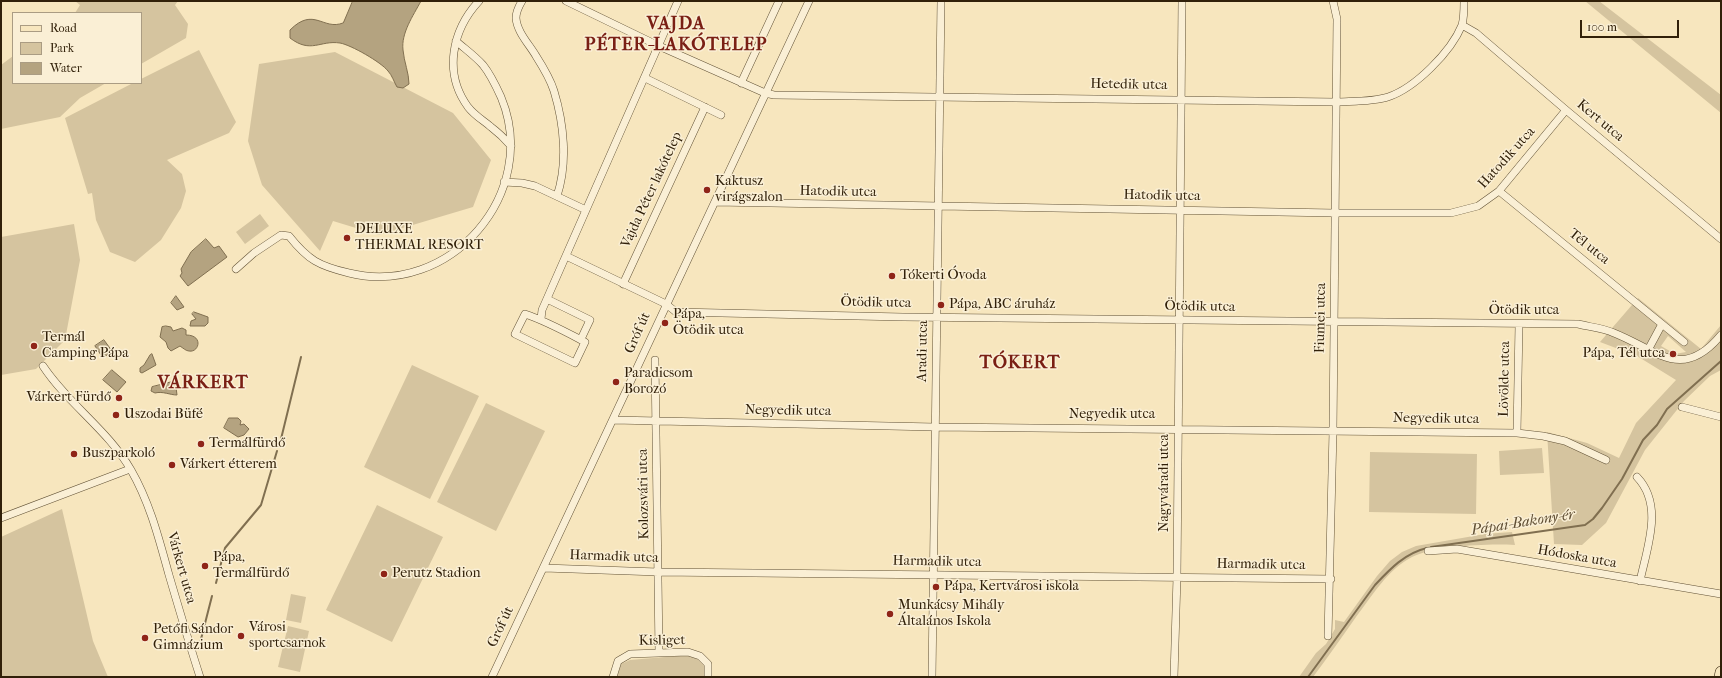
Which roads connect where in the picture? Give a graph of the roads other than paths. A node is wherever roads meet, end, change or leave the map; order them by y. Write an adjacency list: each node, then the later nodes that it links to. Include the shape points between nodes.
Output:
1 (479, 1): 12 (street, via 469,12)
2 (522, 1): 26 (street, via 516,18 519,30 546,72 554,91 559,114 563,170)
3 (566, 1): 13 (street)
4 (678, 1): 13 (street)
5 (779, 1): 15 (street)
6 (808, 1): 16 (street, Gróf út)
7 (941, 1): 17 (street, Aradi utca)
8 (1182, 1): 18 (street, Nagyváradi utca)
9 (1333, 1): 19 (street, Fiumei utca, via 1337,19)
10 (1464, 1): 11 (street)
11 (1462, 25): 19 (street, Hetedik utca, via 1439,60 1401,91 1373,100); 21 (street, Kert utca, via 1476,33)
12 (456, 41): 23 (street, via 483,65 495,84 511,130); 23 (street, via 453,74 458,90 477,117)
13 (659, 46): 14 (street); 15 (street)
14 (645, 78): 20 (street); 30 (street)
15 (741, 83): 16 (street)
16 (765, 93): 17 (street, Hetedik utca); 27 (street, Gróf út)
17 (940, 96): 18 (street, Hetedik utca); 28 (street, Aradi utca)
18 (1181, 99): 19 (street, Hetedik utca); 29 (street, Nagyváradi utca)
19 (1336, 102): 31 (street, Fiumei utca)
20 (705, 107): 22 (street); 35 (street, Vajda Péter lakótelep)
21 (1566, 110): 25 (street, Hatodik utca); 32 (street, Kert utca)
22 (721, 115)
23 (511, 146): 24 (street)
24 (504, 182): 26 (street, via 528,185); 34 (street, via 488,218 474,236 442,260 409,274 383,278 338,271 316,263 289,236 281,235)
25 (1499, 190): 31 (street, Hatodik utca, via 1478,206 1450,213); 42 (street, Tél utca)
26 (557, 196): 30 (street)
27 (714, 202): 28 (street, Hatodik utca); 37 (street, Gróf út)
28 (938, 207): 29 (street, Hatodik utca); 38 (street, Aradi utca)
29 (1181, 209): 31 (street, Hatodik utca); 40 (street, Nagyváradi utca)
30 (586, 210): 33 (street)
31 (1335, 213): 41 (street, Fiumei utca)
32 (1721, 239)
33 (566, 256): 35 (street); 36 (street)
34 (236, 269)
35 (623, 284): 37 (street)
36 (547, 299): 39 (street); 45 (street, via 590,320)
37 (666, 304): 38 (street, Ötödik utca, via 676,312); 52 (street, Gróf út)
38 (937, 317): 40 (street, Ötödik utca); 54 (street, Aradi utca)
39 (541, 319): 45 (street); 45 (street, via 525,314 515,334 575,363 585,342)
40 (1178, 320): 41 (street, Ötödik utca); 55 (street, Nagyváradi utca)
41 (1334, 321): 43 (street, Ötödik utca); 56 (street, Fiumei utca)
42 (1662, 324): 46 (street, Tél utca); 47 (street)
43 (1519, 325): 47 (street, Ötödik utca, via 1578,324 1599,328); 57 (street, Lövölde utca)
44 (1721, 335): 47 (street, Ötödik utca, via 1700,355 1685,359 1671,360)
45 (581, 339)
46 (1684, 342)
47 (1648, 350)
48 (655, 360): 53 (street, Kolozsvári utca)
49 (43, 366): 59 (street, Várkert utca, via 55,384 107,437)
50 (1682, 407): 51 (street)
51 (1721, 417)
52 (613, 420): 53 (street, Negyedik utca); 63 (street, Gróf út)
53 (656, 422): 54 (street, Negyedik utca); 64 (street, Kolozsvári utca)
54 (935, 427): 55 (street, Negyedik utca); 65 (street, Aradi utca)
55 (1178, 429): 56 (street, Negyedik utca); 66 (street, Nagyváradi utca)
56 (1333, 431): 57 (street, Negyedik utca); 67 (street, Fiumei utca)
57 (1517, 433): 58 (street, Negyedik utca, via 1565,441)
58 (1606, 460)
59 (130, 469): 61 (street); 73 (street, Várkert utca, via 150,510)
60 (1637, 477): 68 (street, via 1647,491 1652,520)
61 (1, 518)
62 (1428, 551): 68 (street, Hódoska utca, via 1457,549)
63 (544, 568): 64 (street, Harmadik utca); 74 (street, Gróf út)
64 (658, 572): 65 (street, Harmadik utca); 71 (street, Kolozsvári utca)
65 (933, 575): 66 (street, Harmadik utca); 77 (street, Aradi utca)
66 (1177, 577): 67 (street, Harmadik utca); 78 (street, Nagyváradi utca)
67 (1331, 579): 70 (street, Fiumei utca)
68 (1640, 581): 69 (street, Hódoska utca)
69 (1721, 594)
70 (1328, 636)
71 (659, 652): 75 (street, Kisliget, via 630,654 618,661); 76 (street, Kisliget, via 688,652 700,656 708,664)
72 (1721, 672): 79 (main road)
73 (200, 677)
74 (492, 677)
75 (613, 677)
76 (708, 677)
77 (932, 677)
78 (1174, 677)
79 (1720, 677)

